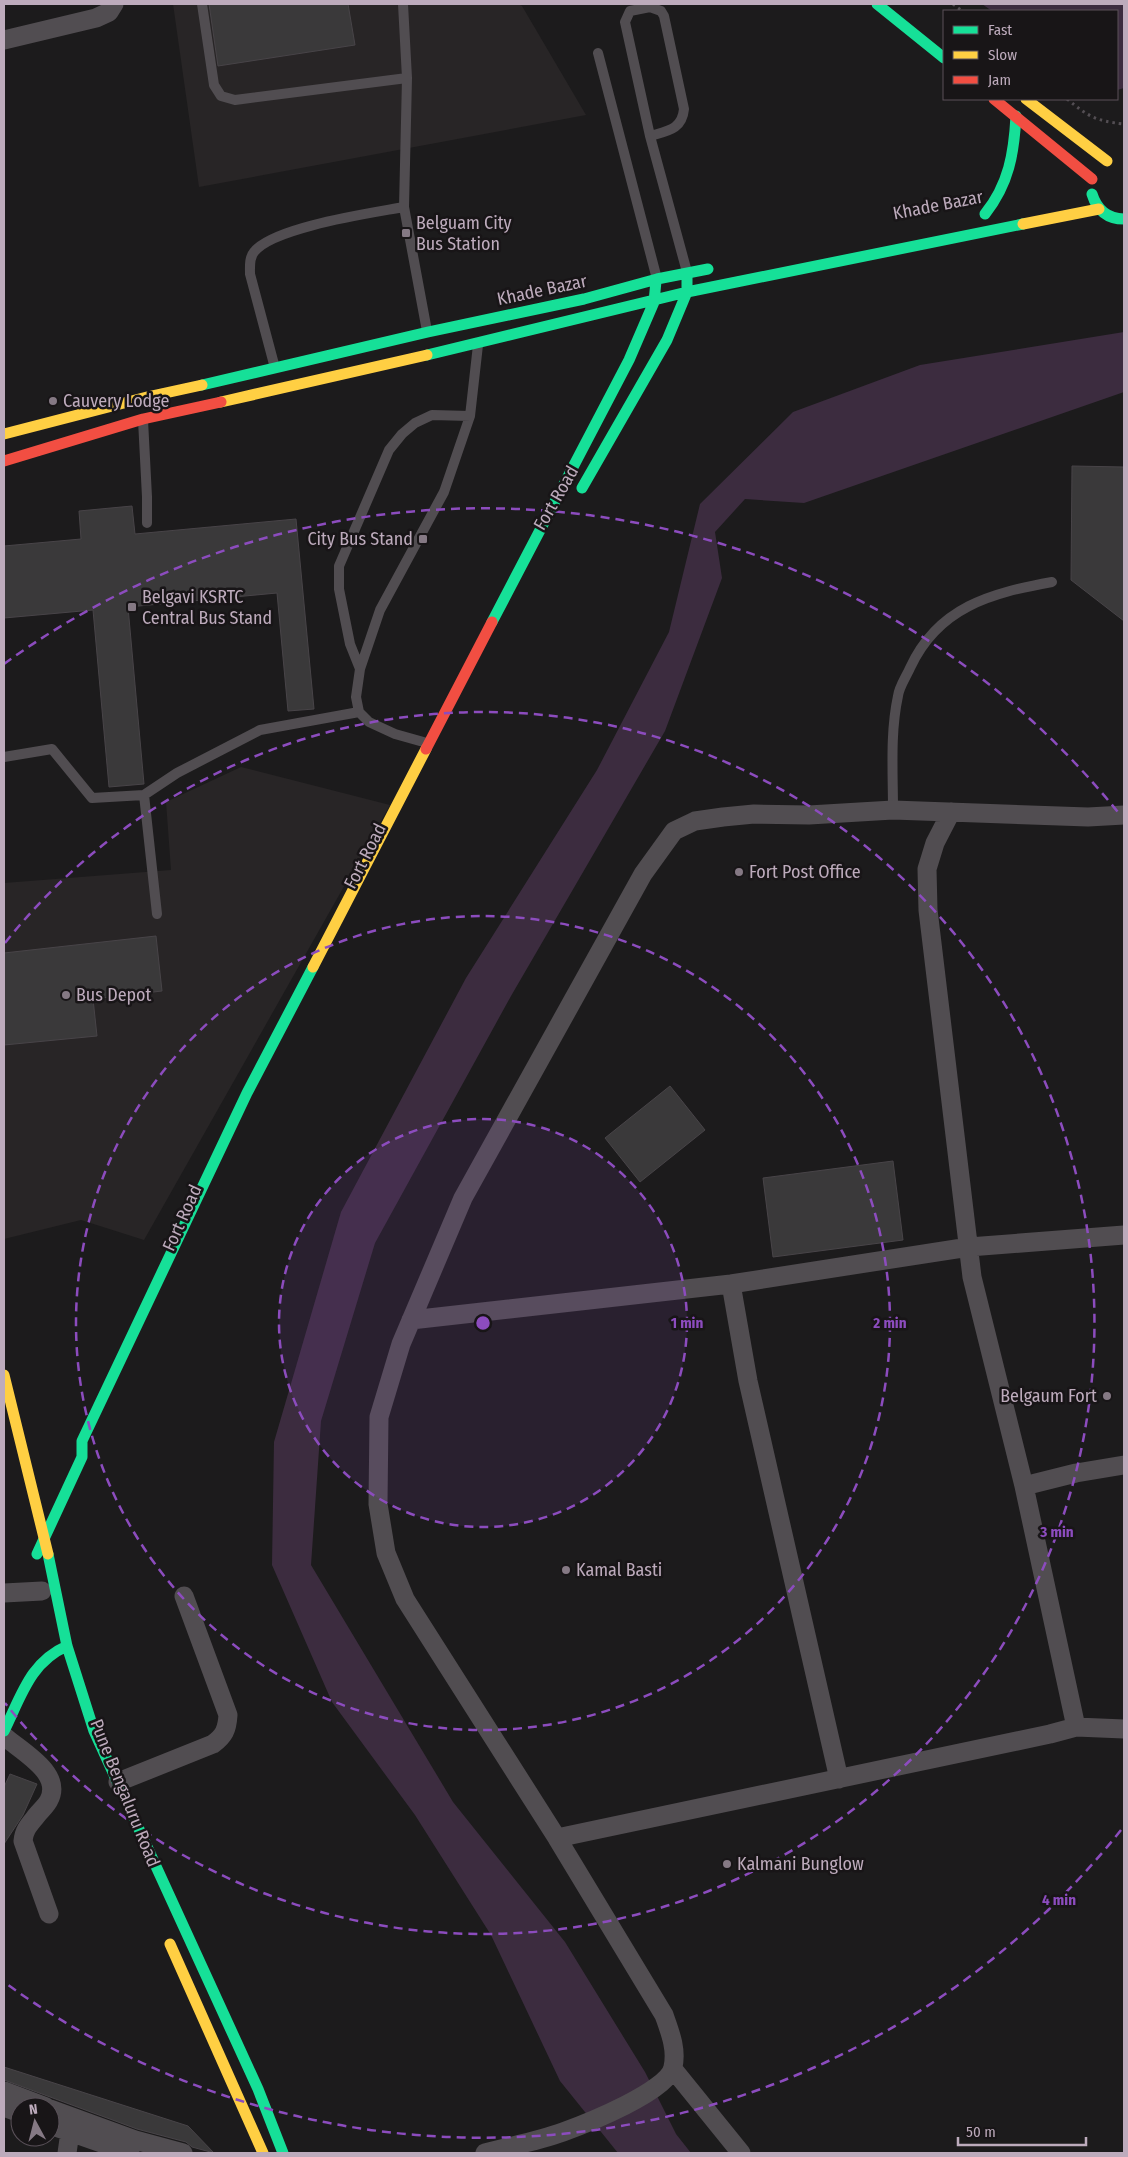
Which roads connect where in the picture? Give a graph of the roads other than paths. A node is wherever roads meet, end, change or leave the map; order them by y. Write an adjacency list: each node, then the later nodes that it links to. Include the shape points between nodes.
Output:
1 (114, 4): 5 (street, via 110,12 96,18)
2 (202, 4): 8 (lane, via 214,86 221,96 235,100)
3 (403, 4): 8 (lane)
4 (877, 4): 7 (main road)
5 (4, 40)
6 (598, 53): 20 (lane)
7 (943, 57)
8 (407, 78): 14 (lane)
9 (995, 100): 11 (main road)
10 (1027, 100): 13 (main road, via 1112,160 1101,166)
11 (1016, 116): 13 (main road); 15 (main road, Khade Bazar, via 1009,175 997,200 980,215)
12 (650, 136): 12 (lane, via 680,124 684,109 664,16 661,11 650,7 630,11 625,22); 19 (lane)
13 (1092, 179): 16 (main road, via 1087,194)
14 (404, 207): 23 (lane); 25 (lane, via 333,219 287,233 266,242 254,252 250,274)
15 (1002, 210)
16 (1099, 210): 17 (main road); 21 (main road)
17 (1124, 220)
18 (716, 267): 19 (main road, Khade Bazar)
19 (687, 273): 20 (main road, Khade Bazar); 21 (main road, Fort Road)
20 (657, 279): 22 (main road, Fort Road); 23 (main road, Khade Bazar, via 584,300)
21 (686, 292): 22 (main road); 30 (main road, Fort Road, via 667,340)
22 (654, 302): 24 (main road); 35 (main road, Fort Road, via 629,360)
23 (428, 332): 25 (main road, Khade Bazar)
24 (478, 344): 26 (lane); 27 (main road)
25 (276, 369): 28 (main road, Khade Bazar, via 147,397)
26 (470, 416): 33 (lane, via 444,492 380,610); 33 (lane, via 432,415 402,434 390,450 339,566 339,589 350,644)
27 (143, 419): 29 (main road); 31 (lane)
28 (4, 434)
29 (4, 461)
30 (578, 496)
31 (147, 524)
32 (1052, 582): 39 (lane, via 990,595 962,609 936,630 915,656 898,694 893,726)
33 (360, 669): 34 (lane, via 356,697)
34 (359, 712): 35 (lane, via 369,722 395,734); 38 (lane, via 260,730)
35 (428, 743): 37 (main road, via 442,743); 53 (main road, Fort Road, via 247,1093 82,1441 86,1455)
36 (4, 757): 38 (lane, via 52,749 92,798)
37 (431, 765)
38 (144, 795): 42 (lane)
39 (893, 810): 40 (street); 48 (street, via 809,815 754,814 695,821 674,831 643,874 463,1198)
40 (951, 812): 41 (street, via 1088,817); 46 (street, via 935,843 927,869 928,910)
41 (1124, 815)
42 (157, 914)
43 (237, 1143): 44 (main road, Fort Road)
44 (216, 1187)
45 (1124, 1235): 46 (street)
46 (970, 1247): 47 (street); 51 (street, via 972,1276)
47 (731, 1284): 48 (street); 62 (street, via 748,1381)
48 (411, 1320): 64 (street, via 379,1417 378,1504 386,1553 406,1599)
49 (4, 1375): 53 (main road)
50 (1124, 1465): 51 (street)
51 (1024, 1486): 58 (street)
52 (32, 1541): 53 (main road, Fort Road, via 36,1563)
53 (45, 1541): 57 (main road)
54 (41, 1592): 55 (street)
55 (4, 1593)
56 (184, 1596): 63 (street, via 228,1715 228,1727 212,1744)
57 (67, 1646): 60 (main road, via 52,1653 32,1674); 63 (main road, via 94,1732)
58 (1076, 1727): 59 (street); 62 (street)
59 (1124, 1729)
60 (4, 1731)
61 (4, 1736): 65 (street, via 48,1772 52,1781 49,1800 24,1831 23,1842)
62 (839, 1778): 64 (street)
63 (118, 1782): 77 (main road, via 258,2089)
64 (557, 1838): 67 (street, via 664,2015 674,2045)
65 (49, 1914)
66 (165, 1933): 76 (main road)
67 (673, 2069): 78 (street, via 662,2083 625,2106 562,2133); 79 (street)
68 (4, 2092): 69 (street)
69 (18, 2097)
70 (60, 2113): 75 (street, via 135,2140)
71 (60, 2128): 72 (street)
72 (70, 2132): 73 (street); 74 (street)
73 (67, 2153)
74 (130, 2153)
75 (183, 2153)
76 (263, 2153)
77 (283, 2153)
78 (485, 2153)
79 (741, 2153)

